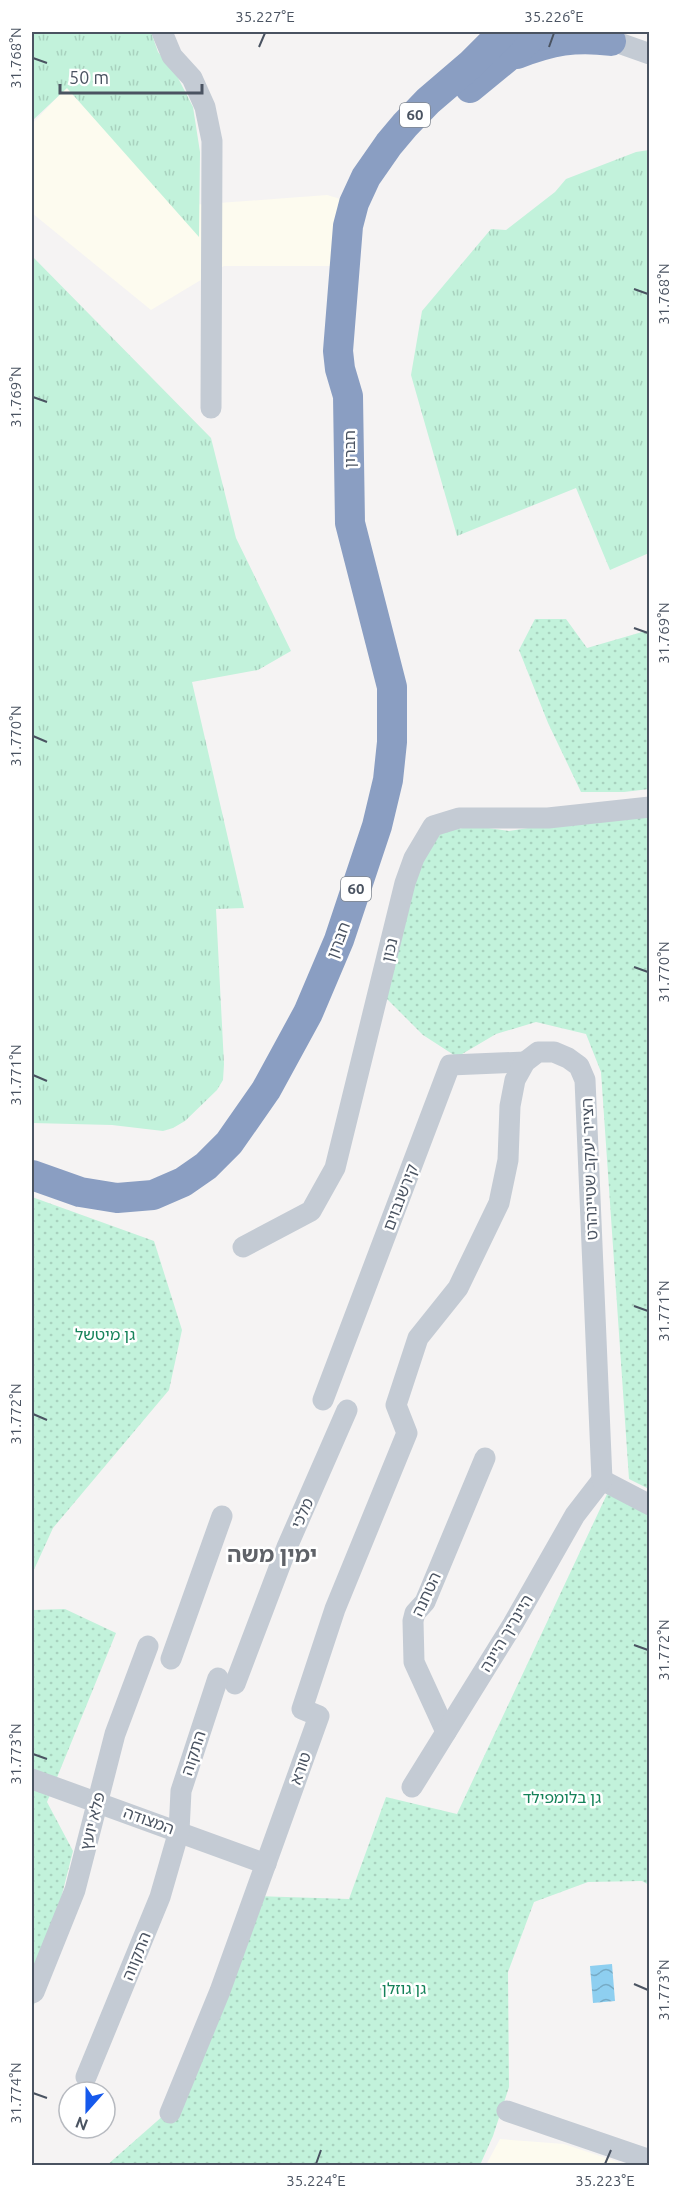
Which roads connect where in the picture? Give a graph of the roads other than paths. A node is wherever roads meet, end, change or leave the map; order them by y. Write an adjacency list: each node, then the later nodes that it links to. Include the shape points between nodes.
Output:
1 (162, 32): 7 (street, via 172,56 192,78 205,107 212,141)
2 (538, 32): 5 (highway, חברון / 60)
3 (609, 35): 4 (street); 5 (highway); 6 (street)
4 (650, 41)
5 (506, 44): 10 (highway, חברון / 60, via 470,65 428,101 389,144 366,177 348,226 338,351 348,396 350,523 392,687 392,742 377,826 339,940 308,1013 266,1090 229,1143 206,1166 153,1195 117,1198 80,1192)
6 (650, 54)
7 (211, 408)
8 (650, 807): 11 (street, נכון, via 548,818 459,818 433,826 405,883 334,1168 311,1211)
9 (525, 1062): 12 (street, קירשנבוים, via 450,1065); 15 (street, הצייר יעקב שטיינהרט, via 538,1052 554,1052 579,1066 585,1080); 26 (street, טורא, via 514,1080 508,1160 499,1203 458,1288 418,1338 396,1405 407,1433 335,1609 302,1709 319,1716)
10 (32, 1175)
11 (243, 1247)
12 (323, 1400)
13 (347, 1410): 20 (street, מלכי)
14 (484, 1458): 21 (street, הטחנה, via 413,1621 414,1662)
15 (602, 1480): 16 (street); 21 (street, היינריך היינה, via 575,1515)
16 (650, 1505)
17 (222, 1516): 19 (street)
18 (148, 1646): 24 (street, פלא יועץ, via 115,1734)
19 (171, 1659)
20 (226, 1681): 25 (street, התקוה, via 181,1791)
21 (446, 1732): 23 (street, היינריך היינה)
22 (32, 1779): 24 (street, המצודה)
23 (412, 1787)
24 (97, 1802): 25 (street, המצודה); 27 (street, פלא יועץ, via 75,1890)
25 (179, 1831): 26 (street, המצודה); 28 (street, התקווה, via 160,1897)
26 (266, 1864): 30 (street, טורא)
27 (32, 1993)
28 (86, 2077)
29 (507, 2111): 31 (street)
30 (170, 2113)
31 (650, 2160)

